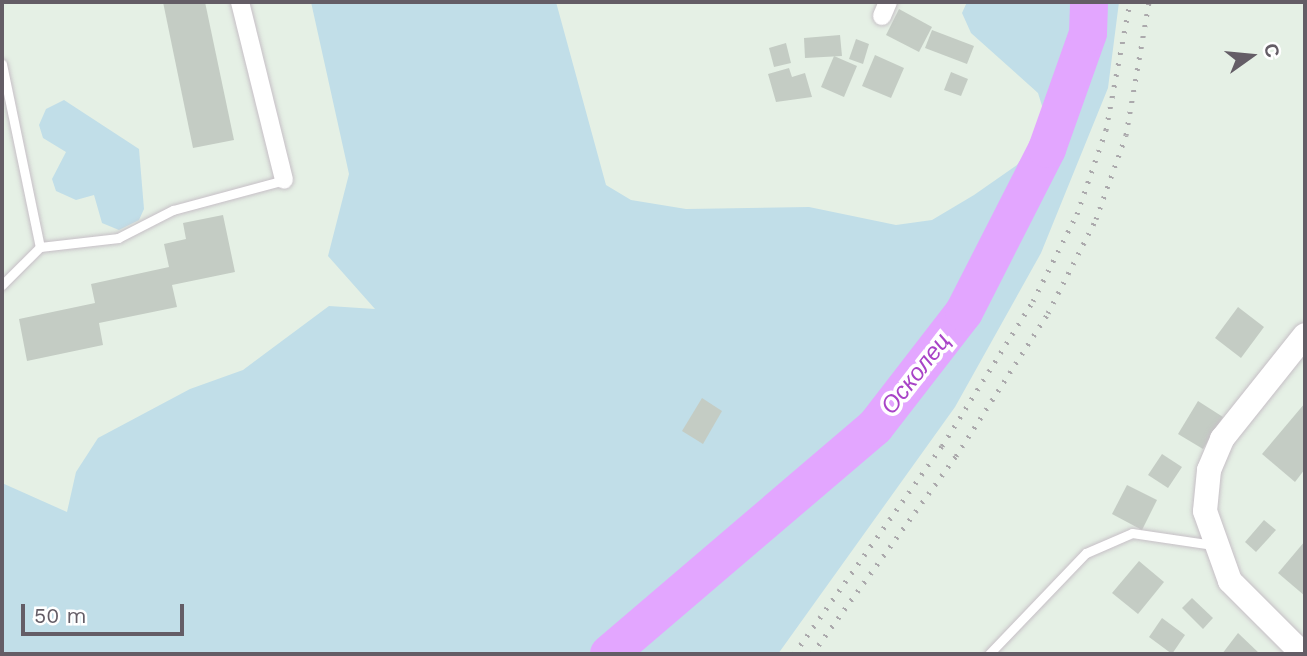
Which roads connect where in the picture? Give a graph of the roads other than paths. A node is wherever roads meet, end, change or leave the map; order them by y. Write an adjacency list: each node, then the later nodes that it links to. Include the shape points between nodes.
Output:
1 (240, 2): 3 (street)
2 (2, 64): 4 (lane)
3 (284, 180): 4 (lane, via 173,210 118,238)
4 (40, 247): 5 (lane)
5 (2, 285)
6 (1305, 335): 7 (street, via 1222,439 1209,470 1205,511)
7 (1213, 545): 8 (street, via 1230,581); 9 (lane, via 1132,533 1086,553)
8 (1289, 650)
9 (989, 654)

